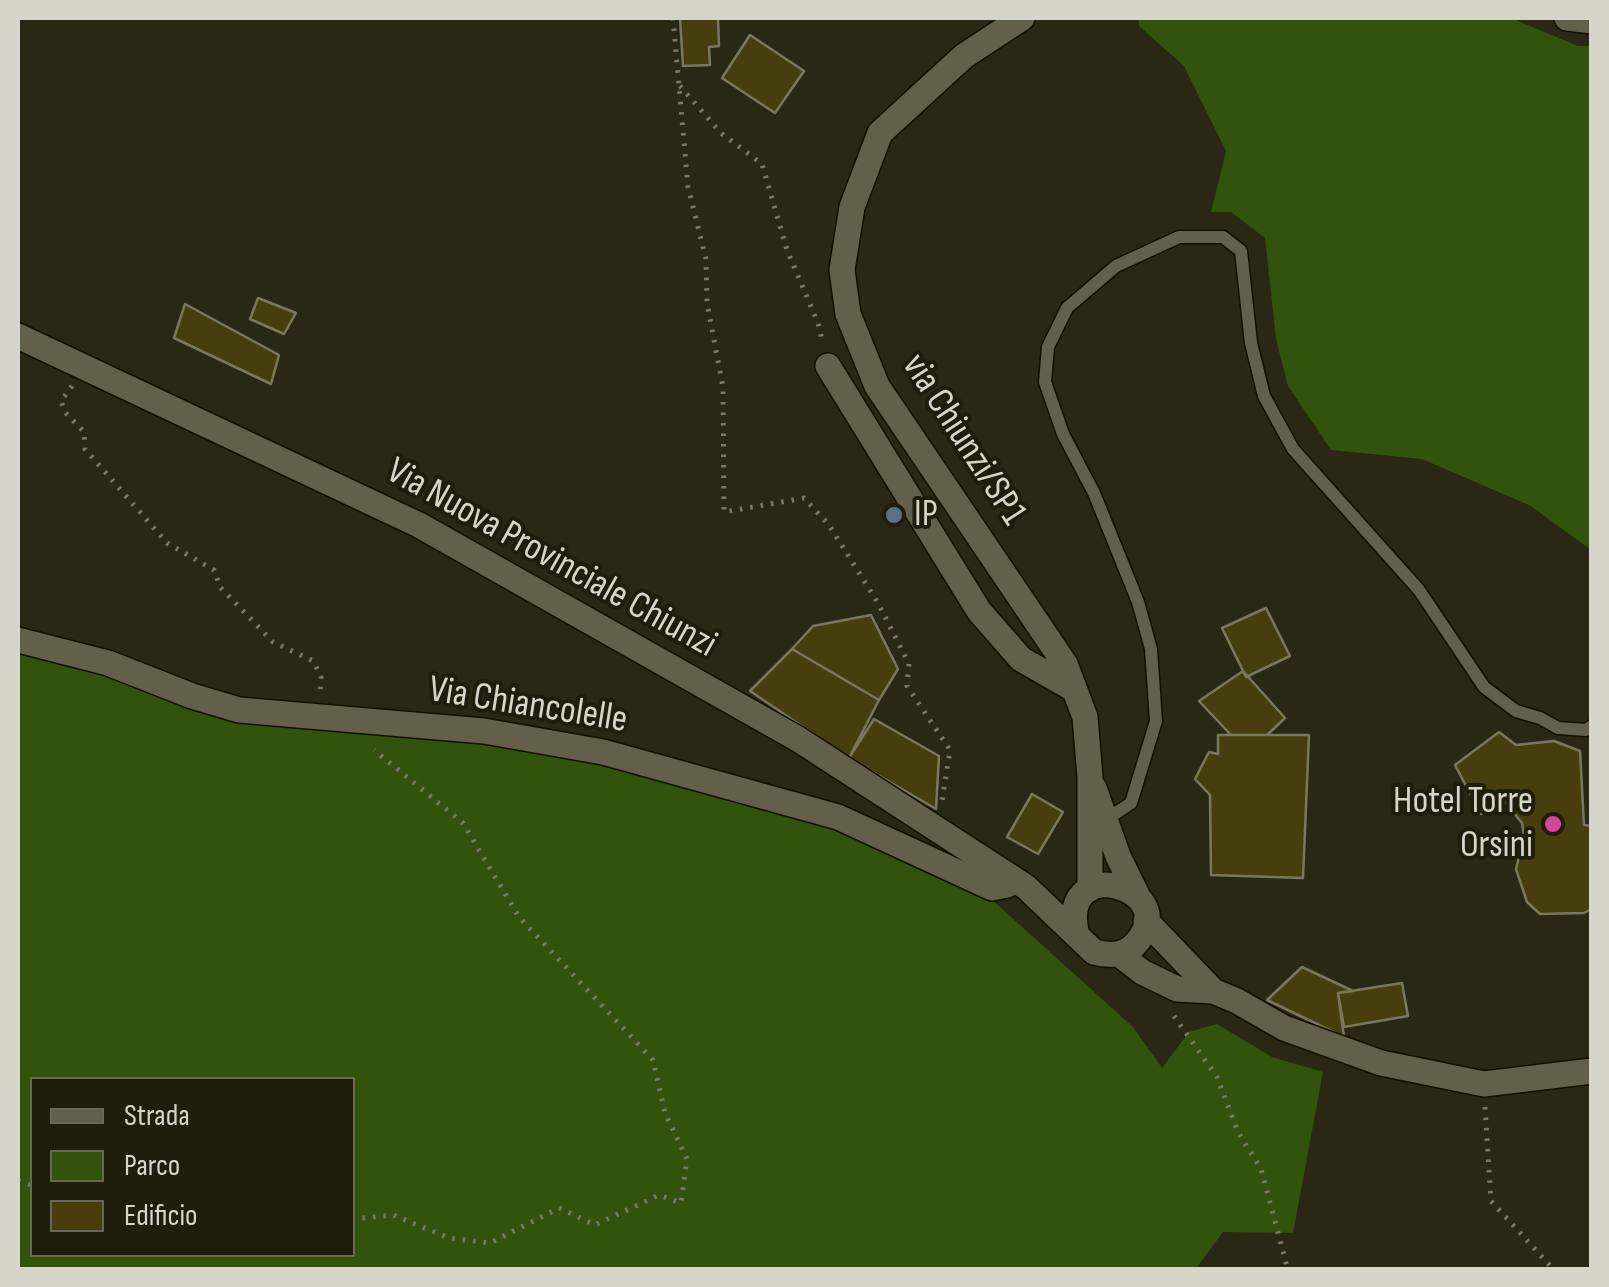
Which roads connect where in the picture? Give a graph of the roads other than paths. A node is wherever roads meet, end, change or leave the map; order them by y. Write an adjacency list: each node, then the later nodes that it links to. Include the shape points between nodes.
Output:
1 (1022, 18): 7 (main road, via Chiunzi/SP1, via 964,56 880,133 852,207 842,270 848,314 877,386 1047,635)
2 (1567, 18): 3 (main road)
3 (1592, 21)
4 (18, 336): 11 (main road, Via Nuova Provinciale Chiunzi, via 420,524 798,739)
5 (828, 366): 7 (main road, via 980,610 1022,659)
6 (18, 640): 11 (main road, Via Chiancolelle, via 108,662 239,710 484,731 602,752 838,817 992,888)
7 (1075, 690): 9 (main road, via Chiunzi/SP1, via 1085,716)
8 (1592, 726): 10 (lane, via 1558,728 1516,711 1484,687 1419,590 1293,449 1264,396 1241,251 1222,237 1179,237 1104,276 1068,308 1048,348 1045,382 1151,648 1156,721 1131,803)
9 (1090, 777): 10 (main road); 12 (main road)
10 (1106, 819): 13 (main road)
11 (1020, 883): 12 (main road, Via Chiancolelle); 14 (main road, Via Nuova Provinciale Chiunzi)
12 (1087, 892): 13 (main road, via 1117,884 1130,889); 14 (main road, via 1075,912)
13 (1143, 910): 15 (main road, via 1138,942); 16 (main road)
14 (1076, 931): 15 (main road, via 1094,952)
15 (1119, 954): 16 (main road, via 1177,989)
16 (1213, 991): 17 (main road, via 1284,1028 1381,1063 1484,1084)
17 (1592, 1071)

